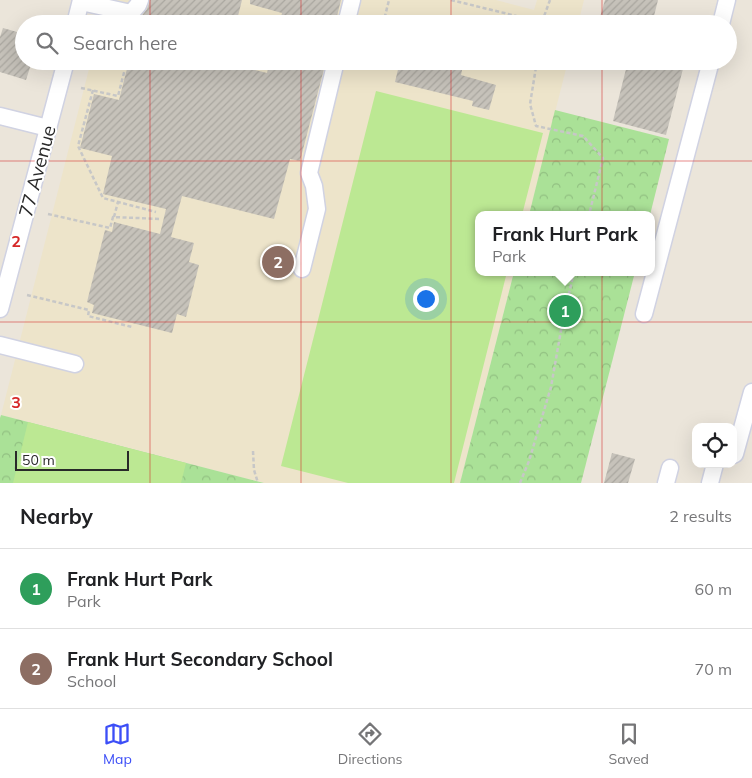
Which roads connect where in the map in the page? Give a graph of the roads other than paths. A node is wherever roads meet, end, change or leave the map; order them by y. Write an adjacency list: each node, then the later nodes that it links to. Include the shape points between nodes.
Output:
1 (140, 0): 4 (street, via 131,13)
2 (352, 0): 6 (street)
3 (727, 0): 7 (street)
4 (81, 1): 5 (street)
5 (77, 15)
6 (348, 15)
7 (723, 15)
8 (64, 70): 12 (street, 77 Avenue)
9 (334, 70): 13 (street, via 309,173 317,209)
10 (709, 70): 14 (street)
11 (0, 116): 12 (street)
12 (48, 128): 16 (street, 77 Avenue)
13 (302, 269)
14 (655, 272)
15 (654, 276): 17 (street)
16 (0, 309)
17 (644, 314)
18 (0, 345): 19 (street)
19 (75, 364)
20 (752, 392): 21 (street)
21 (737, 450)
22 (714, 468): 23 (street)
23 (710, 483)

